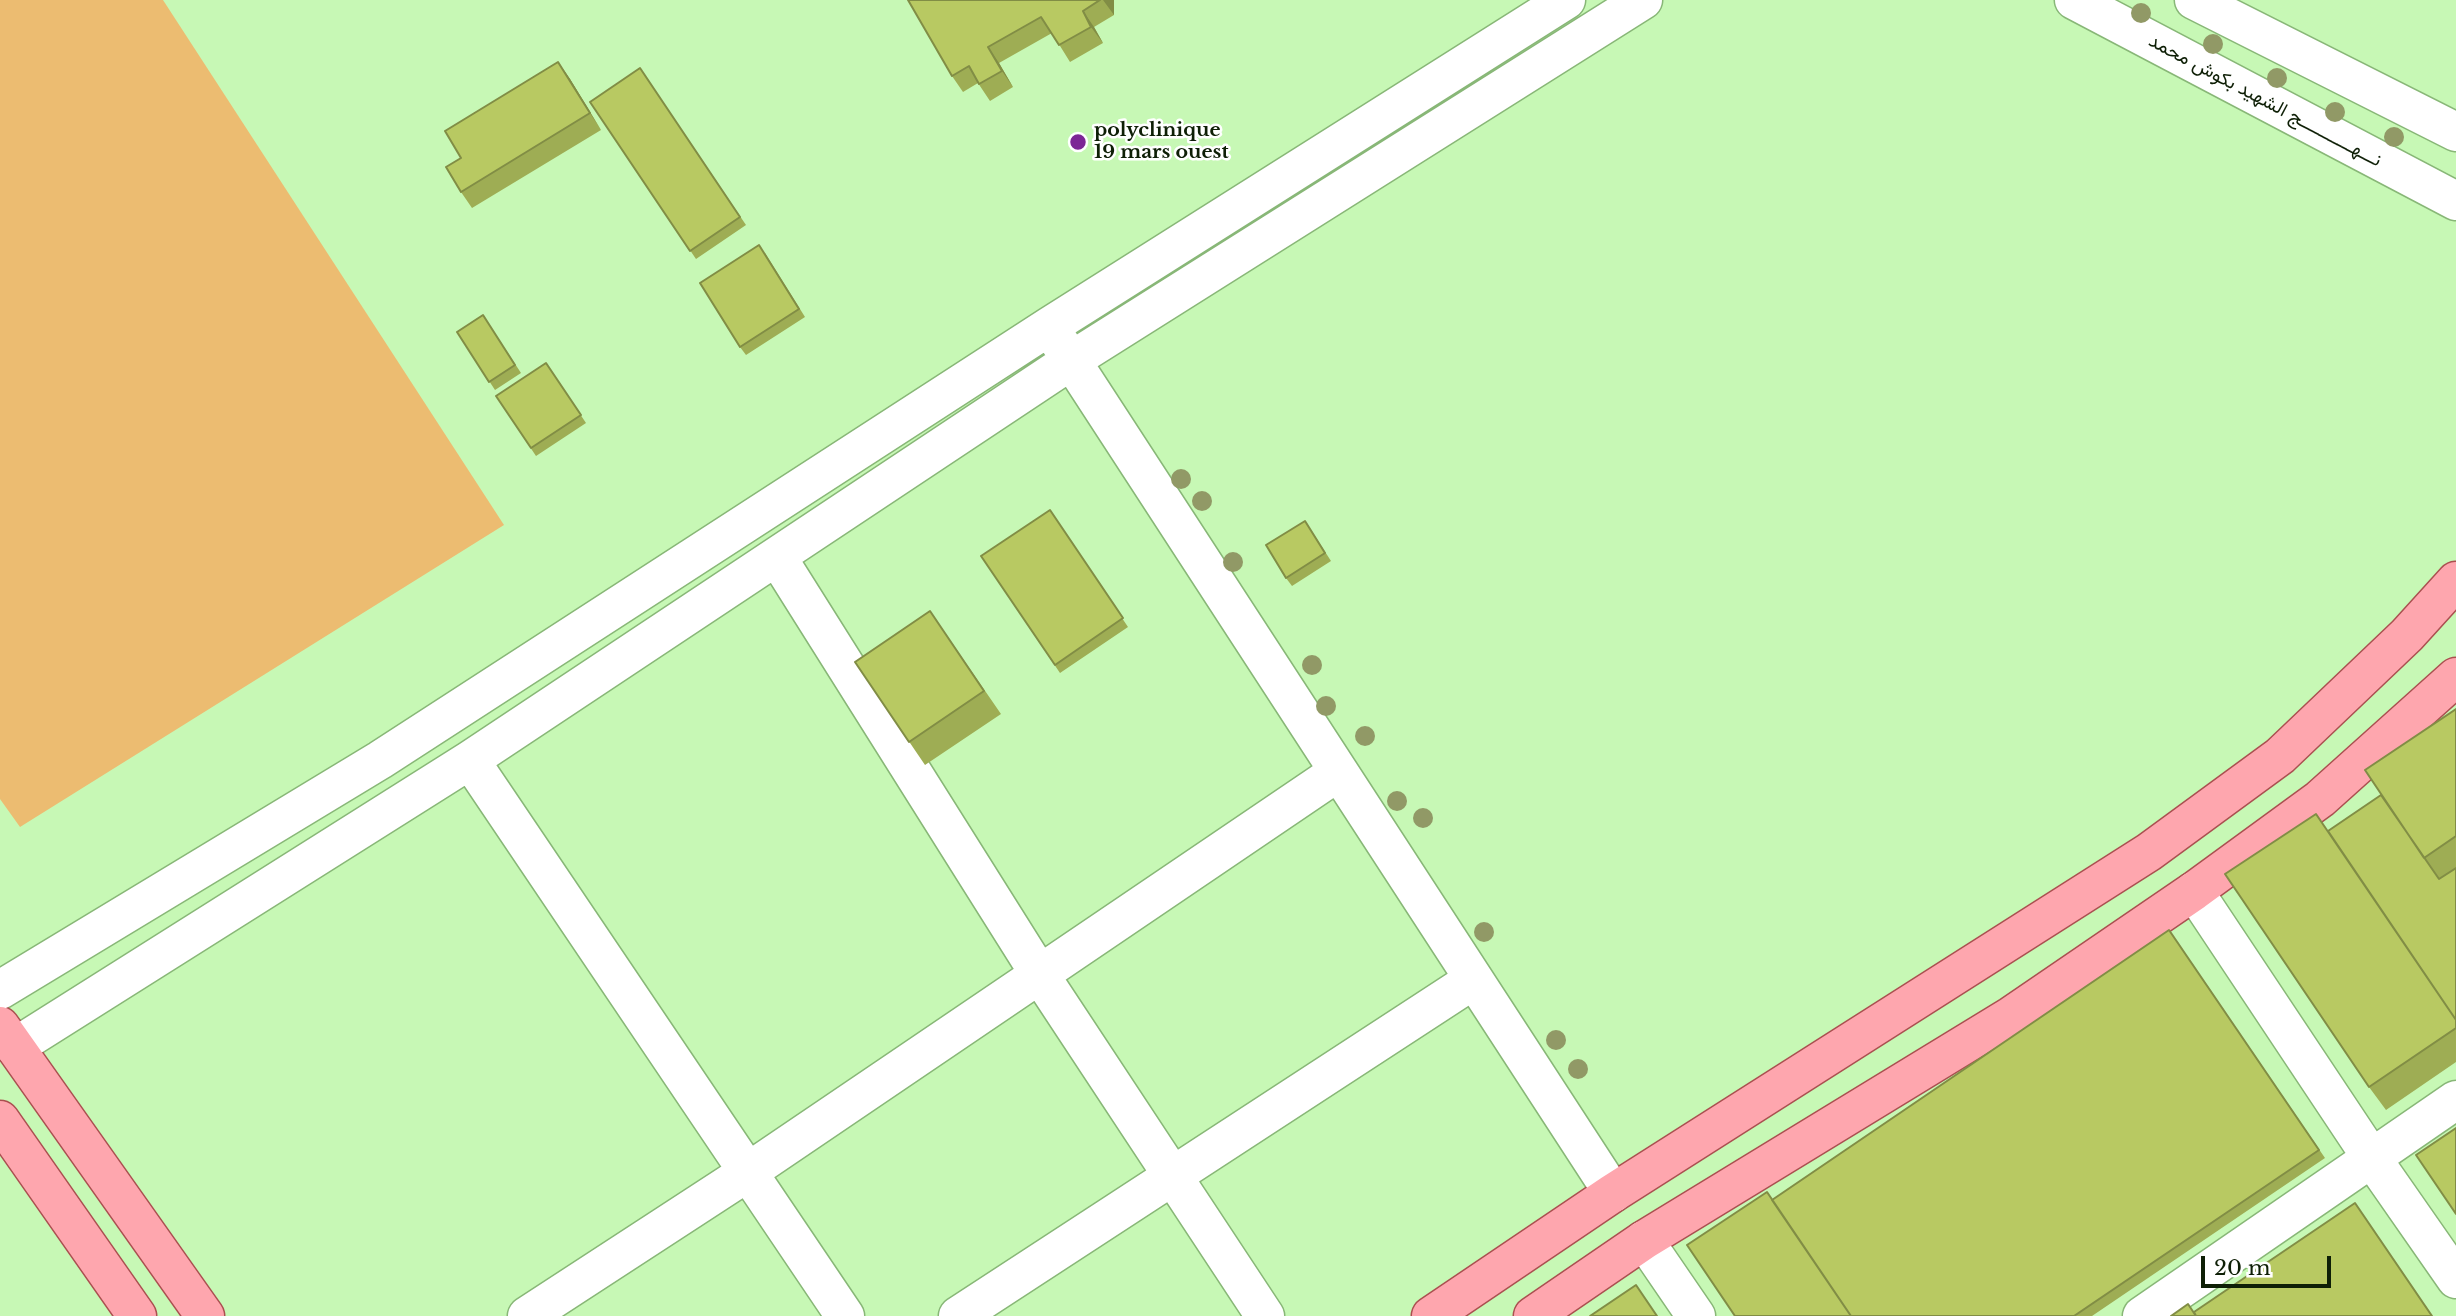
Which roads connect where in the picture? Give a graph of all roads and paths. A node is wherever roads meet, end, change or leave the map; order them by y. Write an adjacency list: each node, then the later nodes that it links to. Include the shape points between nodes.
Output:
1 (1566, 0): 7 (street)
2 (1643, 0): 8 (street)
3 (2074, 0): 6 (street, نـــهـــــــــــج الشهيد بكوش محمد)
4 (2194, 0): 5 (street)
5 (2456, 132)
6 (2456, 201)
7 (1049, 326): 8 (street); 17 (street, via 380,760)
8 (1072, 360): 9 (street); 13 (street)
9 (777, 557): 12 (street); 15 (street)
10 (2456, 581): 24 (main road, via 2407,635 2280,756 2149,852)
11 (2456, 677): 14 (main road, via 2320,799)
12 (470, 760): 18 (street); 22 (street)
13 (1338, 772): 15 (street); 16 (street)
14 (2194, 891): 21 (street); 25 (main road, via 2011,1016)
15 (1040, 975): 22 (street); 23 (street)
16 (1473, 980): 23 (street); 24 (street)
17 (0, 990)
18 (8, 1037): 28 (main road)
19 (2456, 1100): 21 (street)
20 (0, 1120): 27 (main road)
21 (2371, 1157): 26 (street); 36 (street)
22 (748, 1172): 29 (street); 30 (street)
23 (1172, 1176): 31 (street); 32 (street)
24 (1613, 1193): 33 (main road)
25 (1644, 1240): 34 (main road); 35 (street)
26 (2456, 1279)
27 (137, 1316)
28 (205, 1316)
29 (527, 1316)
30 (845, 1316)
31 (958, 1316)
32 (1265, 1316)
33 (1431, 1316)
34 (1532, 1316)
35 (1696, 1316)
36 (2141, 1316)

